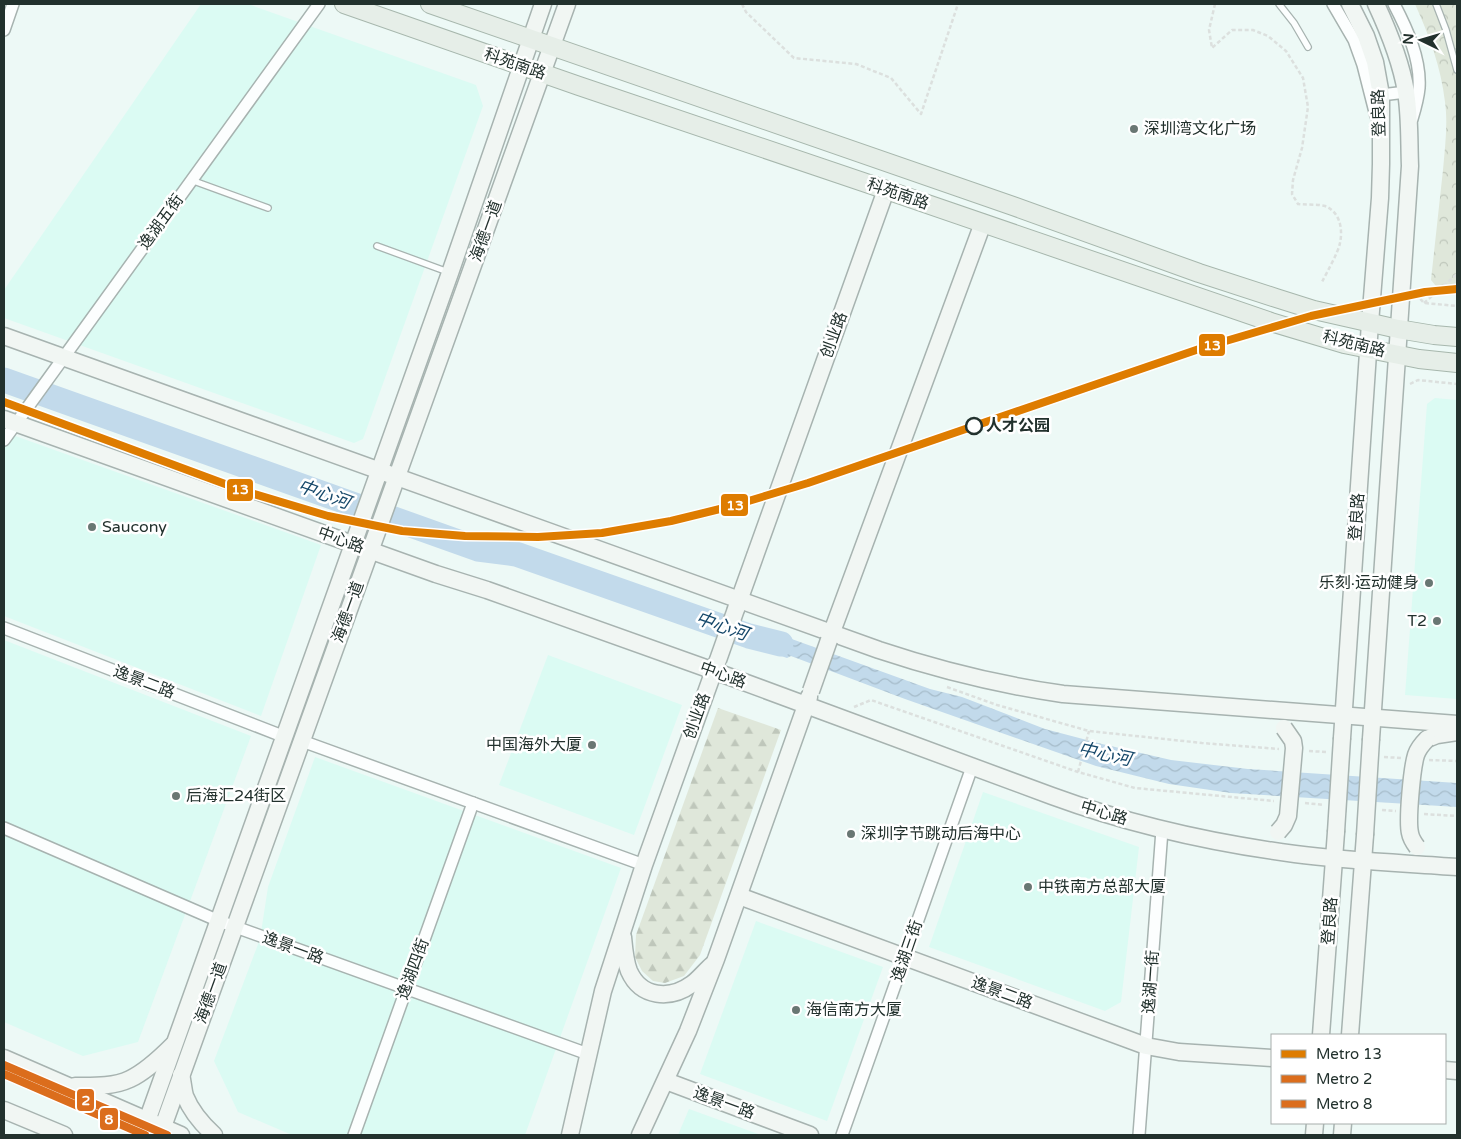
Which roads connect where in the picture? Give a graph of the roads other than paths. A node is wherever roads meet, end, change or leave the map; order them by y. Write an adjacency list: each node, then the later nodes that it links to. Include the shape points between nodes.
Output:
1 (13, 4): 14 (street)
2 (318, 4): 25 (street, 逸湖五街)
3 (344, 4): 13 (main road, 科苑南路)
4 (430, 4): 15 (main road, 科苑南路)
5 (543, 4): 15 (main road, 海德一道)
6 (567, 4): 16 (main road, 海德一道)
7 (1279, 4): 17 (lane)
8 (1333, 4): 24 (street, via 1354,40)
9 (1350, 4): 22 (main road, 登良路, via 1366,36)
10 (1376, 4): 21 (main road, 登良路, via 1388,30)
11 (1394, 4): 23 (street, via 1412,45 1419,78)
12 (1436, 4): 19 (lane)
13 (370, 8): 18 (main road, 科苑南路)
14 (4, 30)
15 (531, 39): 16 (main road, 科苑南路); 18 (main road, 海德一道)
16 (552, 46): 20 (main road, 海德一道); 31 (main road, 科苑南路, via 1208,276 1305,307)
17 (1308, 47)
18 (522, 66): 20 (main road, 科苑南路); 30 (main road, 海德一道)
19 (1457, 70)
20 (542, 74): 26 (main road, 科苑南路); 42 (main road, 海德一道)
21 (1406, 92): 22 (street); 23 (main road, 登良路)
22 (1381, 95): 24 (main road, 登良路)
23 (1409, 130): 32 (main road, 登良路, via 1410,166)
24 (1381, 132): 31 (main road, 登良路, via 1380,198)
25 (191, 180): 27 (lane); 37 (street, 逸湖五街)
26 (886, 190): 28 (main road, 科苑南路); 45 (main road, 创业路)
27 (268, 208)
28 (983, 223): 35 (main road, 科苑南路, via 1271,322); 47 (main road)
29 (377, 246): 30 (lane)
30 (450, 273): 41 (main road, 海德一道)
31 (1370, 323): 32 (main road, 科苑南路); 35 (main road, 登良路)
32 (1398, 329): 34 (main road, 科苑南路); 36 (main road, 登良路)
33 (4, 336): 37 (main road)
34 (1457, 337)
35 (1368, 349): 36 (main road, 科苑南路); 51 (main road, 登良路)
36 (1397, 355): 38 (main road, 科苑南路); 52 (main road, 登良路)
37 (63, 358): 39 (street, 逸湖五街); 41 (main road)
38 (1457, 363)
39 (13, 420): 40 (street, 逸湖五街); 43 (main road, 中心路)
40 (4, 440)
41 (377, 477): 42 (main road); 43 (main road, 海德一道)
42 (395, 483): 44 (main road, 海德一道); 45 (main road)
43 (355, 538): 44 (main road, 中心路); 55 (main road, 海德一道)
44 (373, 544): 48 (main road, 中心路, via 443,577); 56 (main road, 海德一道)
45 (738, 604): 47 (main road); 48 (main road, 创业路, bridge)
46 (4, 628): 55 (street, 逸景二路)
47 (831, 636): 49 (main road, bridge); 50 (main road, via 930,666 1024,688)
48 (716, 666): 49 (main road, 中心路); 64 (main road, 创业路)
49 (808, 698): 57 (main road, 中心路, via 834,715); 66 (main road)
50 (1218, 706): 51 (main road); 61 (main road, bridge, via 1276,722 1284,728 1294,748 1288,816 1278,832 1261,842)
51 (1344, 716): 52 (main road); 62 (main road, 登良路, bridge)
52 (1373, 718): 53 (main road); 63 (main road, 登良路, bridge)
53 (1457, 724)
54 (1457, 732): 65 (main road, bridge, via 1427,739 1416,753 1409,822 1410,834 1417,847 1429,857)
55 (285, 737): 67 (main road, 海德一道)
56 (302, 741): 58 (street); 68 (main road, 海德一道)
57 (972, 767): 60 (main road, 中心路, via 1079,806); 70 (street, 逸湖三街)
58 (473, 803): 64 (street); 72 (street, 逸湖四街)
59 (4, 828): 67 (street, 逸景一路)
60 (1162, 830): 61 (main road, 中心路); 76 (street, 逸湖一街)
61 (1215, 840): 62 (main road, 中心路, via 1266,850)
62 (1334, 857): 63 (main road, 中心路); 74 (main road, 登良路)
63 (1363, 860): 65 (main road, 中心路); 75 (main road, 登良路)
64 (644, 865): 69 (main road, 创业路)
65 (1457, 866)
66 (739, 896): 70 (main road, 逸景二路); 71 (main road)
67 (219, 921): 68 (street, 逸景一路); 73 (main road, 海德一道)
68 (235, 927): 72 (street, 逸景一路); 80 (main road, 海德一道)
69 (622, 929): 71 (main road, via 629,971 635,981 654,994 667,995 692,984); 77 (main road, 创业路)
70 (905, 957): 76 (main road, 逸景二路); 95 (street, 逸湖三街)
71 (716, 960): 81 (main road)
72 (406, 988): 77 (street, 逸景一路); 91 (street, 逸湖四街)
73 (182, 1022): 80 (main road); 82 (main road, via 173,1045 130,1079 114,1084); 85 (main road, 海德一道)
74 (1321, 1034)
75 (1350, 1034)
76 (1146, 1046): 79 (main road, 逸景二路); 96 (street, 逸湖一街)
77 (588, 1054): 92 (main road, 创业路)
78 (4, 1058): 82 (main road)
79 (1271, 1058)
80 (181, 1075): 86 (main road, 海德一道); 90 (main road, via 185,1095 193,1111)
81 (666, 1081): 93 (main road); 94 (main road, 逸景一路)
82 (68, 1086): 85 (main road)
83 (4, 1110): 84 (main road)
84 (39, 1125): 87 (main road); 88 (main road)
85 (144, 1128): 86 (main road)
86 (161, 1131): 89 (main road)
87 (55, 1135)
88 (64, 1135)
89 (181, 1135)
90 (214, 1135)
91 (354, 1135)
92 (570, 1135)
93 (640, 1135)
94 (810, 1135)
95 (842, 1135)
96 (1139, 1135)

